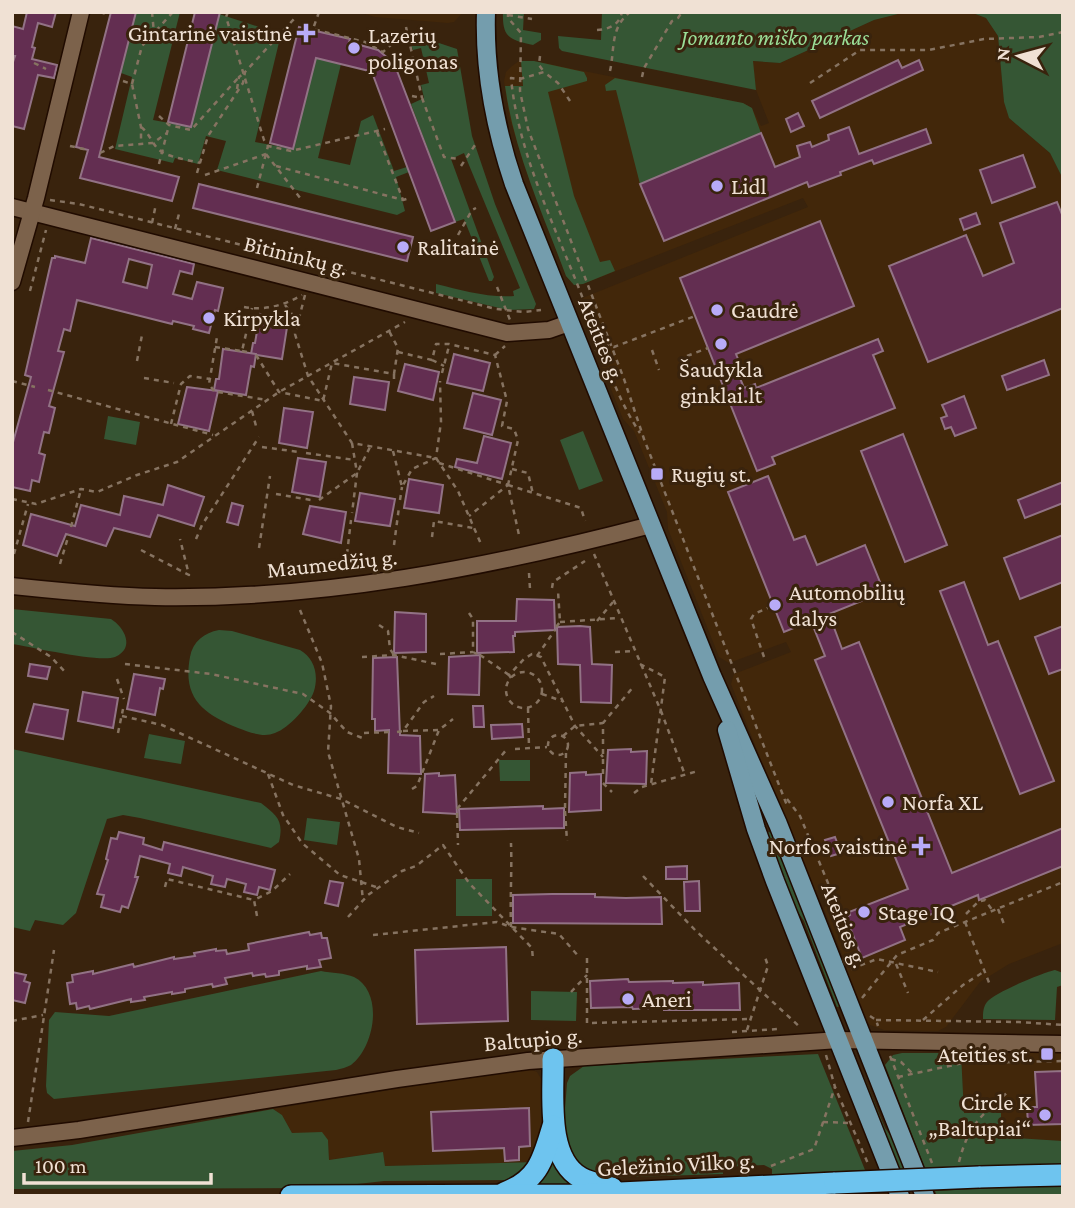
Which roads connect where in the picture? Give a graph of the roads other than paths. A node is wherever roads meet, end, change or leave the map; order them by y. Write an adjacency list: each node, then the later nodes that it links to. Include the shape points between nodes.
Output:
1 (81, 12): 3 (street)
2 (486, 12): 6 (main road, Ateities g., via 488,77 499,140)
3 (34, 204): 4 (street, Bitininkų g.); 5 (street); 6 (street, Bitininkų g., via 50,216 511,339)
4 (12, 207)
5 (12, 282)
6 (569, 323): 7 (main road, Ateities g.)
7 (651, 525): 8 (street, Maumedžių g., via 382,582 247,595 156,597); 9 (main road, Ateities g.)
8 (12, 586)
9 (712, 676): 10 (main road, Ateities g.); 11 (main road, Ateities g.)
10 (778, 824): 11 (main road); 13 (main road, Ateities g.)
11 (755, 829): 12 (main road, Ateities g.)
12 (839, 1040): 13 (street, Baltupio g.); 15 (street, Baltupio g.); 22 (main road, Ateities g.)
13 (865, 1040): 14 (street, Baltupio g.); 23 (main road, Ateities g.)
14 (1063, 1044)
15 (553, 1059): 16 (highway); 17 (street, Baltupio g.)
16 (554, 1126): 19 (highway, via 572,1171); 21 (highway, via 530,1179)
17 (21, 1137)
18 (1063, 1175): 19 (highway, Geležinio Vilko g., bridge)
19 (624, 1192): 21 (highway, Geležinio Vilko g.)
20 (291, 1196): 21 (highway, Geležinio Vilko g.)
21 (498, 1196)
22 (900, 1196)
23 (925, 1196)

